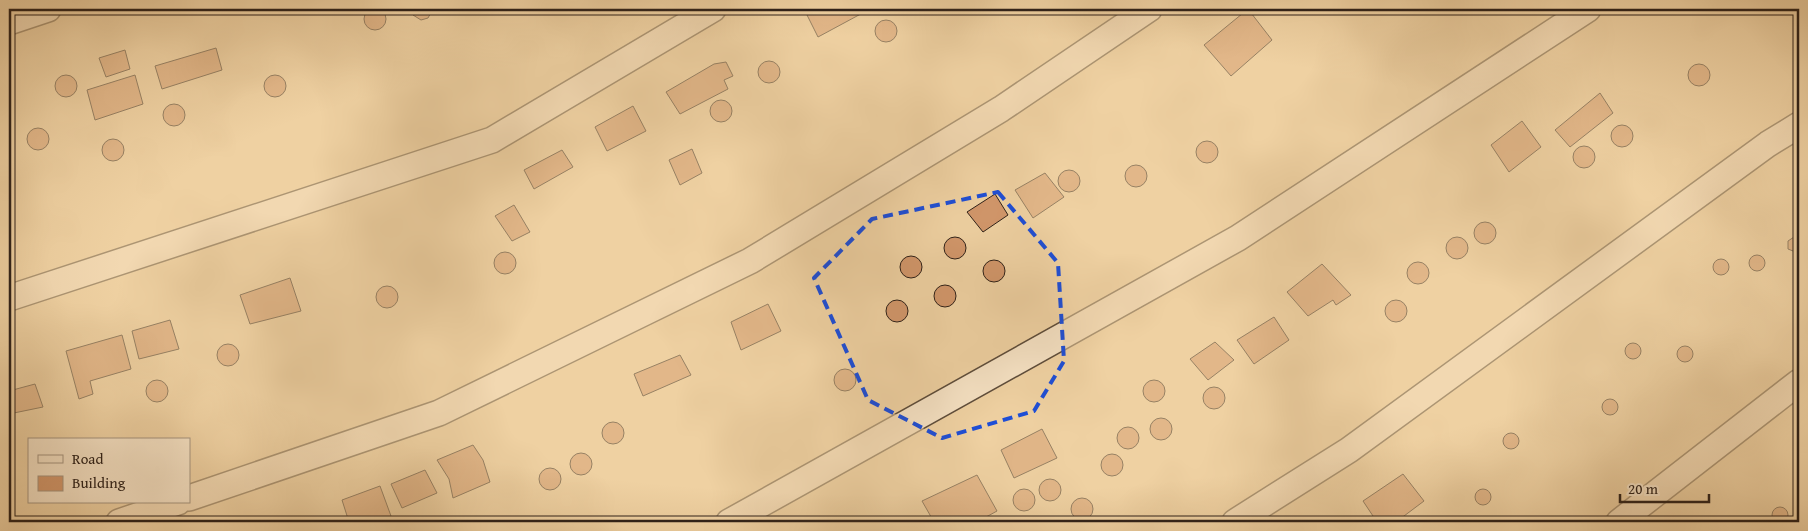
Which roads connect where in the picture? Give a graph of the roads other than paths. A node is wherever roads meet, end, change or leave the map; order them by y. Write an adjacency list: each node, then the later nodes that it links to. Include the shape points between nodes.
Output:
1 (48, 9): 5 (street)
2 (713, 9): 7 (street, via 492,140)
3 (1149, 9): 9 (street, via 1001,108 750,260 439,413)
4 (1588, 9): 12 (street, via 1238,238)
5 (9, 22)
6 (1799, 125): 13 (street, via 1768,144 1349,450)
7 (9, 298)
8 (1799, 382): 14 (street)
9 (190, 498)
10 (172, 504): 11 (street)
11 (119, 522)
12 (729, 522)
13 (1235, 522)
14 (1619, 522)

